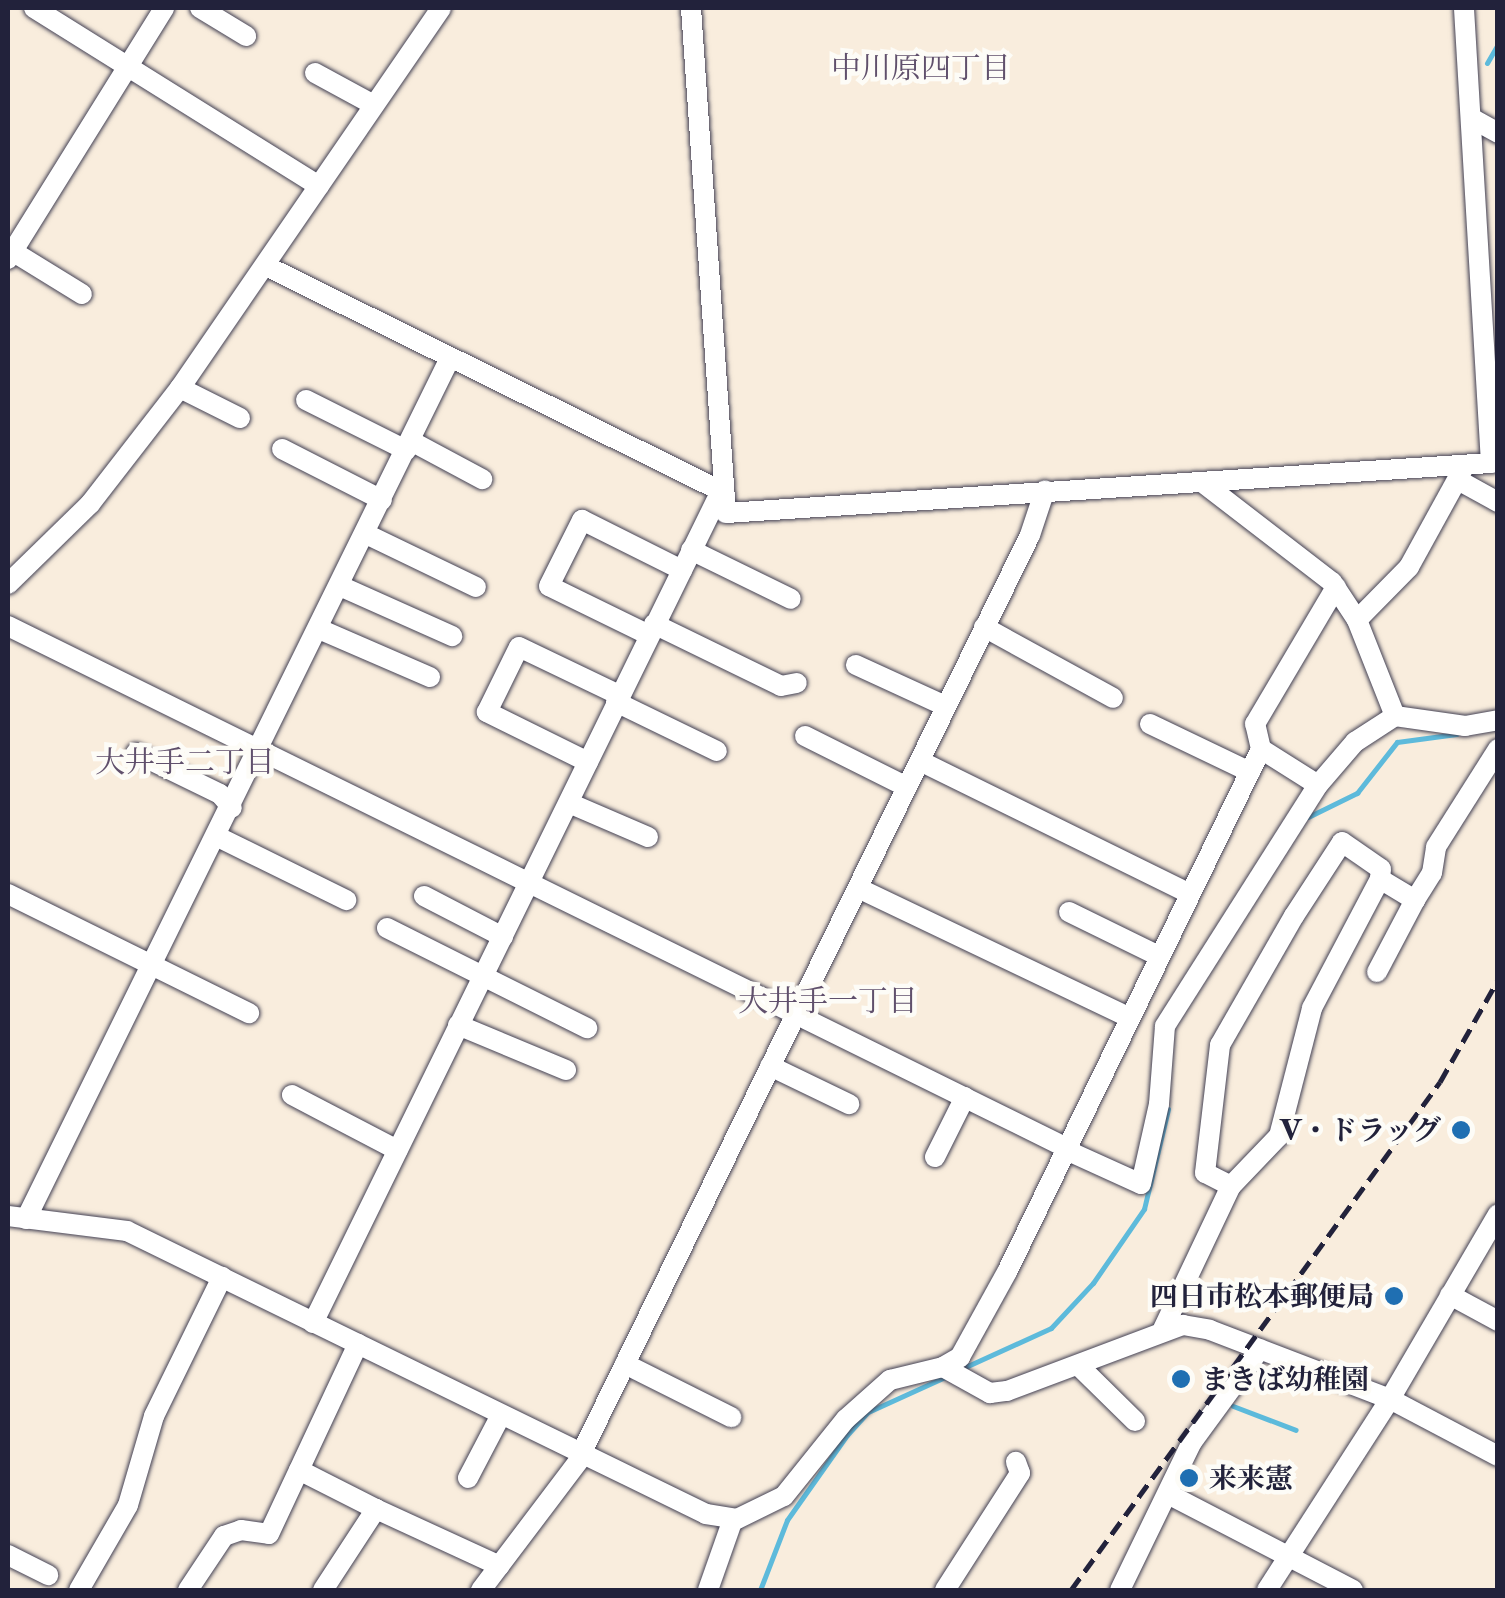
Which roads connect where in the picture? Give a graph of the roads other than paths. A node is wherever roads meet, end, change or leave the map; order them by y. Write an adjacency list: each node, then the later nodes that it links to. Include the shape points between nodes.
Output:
1 (34, 8): 8 (street)
2 (164, 8): 8 (street)
3 (200, 8): 7 (street)
4 (440, 8): 10 (street)
5 (691, 8): 30 (street)
6 (1464, 8): 11 (street)
7 (246, 36)
8 (127, 65): 13 (street); 16 (street)
9 (314, 73): 10 (street)
10 (374, 105): 13 (street)
11 (1473, 119): 12 (street); 14 (street)
12 (1498, 133)
13 (319, 186): 17 (street)
14 (1477, 233): 15 (street); 23 (street)
15 (1498, 244)
16 (10, 255): 18 (street)
17 (266, 266): 19 (street); 20 (street, via 257,270)
18 (82, 294)
19 (450, 358): 24 (street); 30 (street)
20 (180, 388): 22 (street); 36 (street, via 90,504)
21 (306, 400): 24 (street)
22 (240, 418)
23 (1494, 418): 26 (street, via 1492,462)
24 (409, 446): 27 (street); 31 (street)
25 (282, 449): 31 (street)
26 (1461, 472): 28 (street); 32 (street); 41 (street, via 1408,567)
27 (482, 479)
28 (1202, 482): 29 (street); 39 (street)
29 (1045, 490): 30 (street, via 726,513); 43 (street)
30 (721, 491): 34 (street)
31 (382, 500): 33 (street)
32 (1498, 502)
33 (366, 534): 37 (street); 38 (street)
34 (692, 550): 35 (street); 40 (street)
35 (682, 570): 45 (street); 45 (street, via 582,520 549,586)
36 (8, 584)
37 (340, 586): 44 (street); 46 (street)
38 (476, 587)
39 (1336, 587): 41 (street); 57 (street, via 1255,724)
40 (792, 599)
41 (1357, 620): 53 (street)
42 (8, 626): 58 (street)
43 (984, 627): 51 (street); 52 (street)
44 (319, 629): 48 (street); 58 (street)
45 (652, 630): 49 (street, via 781,686); 50 (street)
46 (452, 636)
47 (856, 664): 52 (street)
48 (430, 678)
49 (796, 683)
50 (617, 698): 60 (street); 63 (street); 63 (street, via 518,647 487,712)
51 (1112, 698)
52 (945, 706): 62 (street)
53 (1396, 716): 55 (street); 65 (street, via 1354,742)
54 (1150, 724): 64 (street)
55 (1496, 726)
56 (805, 736): 66 (street)
57 (1260, 749): 64 (street); 65 (street)
58 (260, 750): 68 (street); 72 (street)
59 (1498, 750): 78 (street, via 1436,848 1432,873)
60 (717, 752)
61 (136, 753): 68 (street, via 220,794)
62 (920, 761): 66 (street); 75 (street)
63 (588, 762): 67 (street)
64 (1250, 772): 75 (street)
65 (1318, 784): 96 (street, via 1164,1026 1159,1104 1140,1184)
66 (907, 788): 73 (street)
67 (569, 802): 69 (street); 72 (street)
68 (232, 808): 70 (street)
69 (648, 836)
70 (218, 837): 77 (street); 83 (street)
71 (1380, 879): 78 (street); 99 (street, via 1312,1008 1279,1136); 99 (street, via 1380,869 1342,842 1220,1045 1206,1173)
72 (529, 884): 81 (street); 87 (street)
73 (858, 888): 87 (street); 88 (street)
74 (8, 894): 83 (street)
75 (1190, 894): 82 (street)
76 (424, 896): 81 (street)
77 (346, 900)
78 (1415, 900): 84 (street)
79 (1069, 912): 82 (street)
80 (387, 928): 85 (street)
81 (502, 937): 85 (street)
82 (1159, 956): 88 (street)
83 (154, 965): 86 (street); 100 (street)
84 (1377, 972)
85 (482, 976): 89 (street); 90 (street)
86 (249, 1012)
87 (796, 1013): 91 (street); 94 (street)
88 (1129, 1017): 96 (street)
89 (458, 1025): 92 (street); 97 (street)
90 (588, 1028)
91 (770, 1066): 95 (street); 109 (street)
92 (566, 1070)
93 (292, 1095): 97 (street)
94 (965, 1097): 96 (street); 98 (street)
95 (849, 1104)
96 (1066, 1149): 111 (street)
97 (398, 1150): 104 (street)
98 (935, 1157)
99 (1231, 1186): 106 (street)
100 (17, 1217): 102 (street, via 127,1231)
101 (1494, 1227): 103 (street)
102 (222, 1277): 104 (street); 128 (street, via 154,1416 128,1505)
103 (1450, 1294): 105 (street); 112 (street)
104 (313, 1322): 107 (street)
105 (1498, 1322)
106 (1163, 1330): 108 (street, via 1210,1330); 110 (street)
107 (358, 1344): 113 (street); 119 (street)
108 (1260, 1349): 112 (street); 121 (street, via 1192,1442)
109 (625, 1364): 114 (street); 116 (street)
110 (1078, 1365): 111 (street, via 990,1392); 115 (street)
111 (950, 1371): 123 (street, via 890,1380 846,1419 784,1496)
112 (1390, 1399): 117 (street); 125 (street)
113 (502, 1414): 116 (street); 120 (street)
114 (732, 1417)
115 (1135, 1421)
116 (582, 1454): 123 (street, via 706,1514); 126 (street)
117 (1497, 1454)
118 (1016, 1462): 133 (street, via 1020,1473)
119 (299, 1470): 122 (street); 129 (street, via 269,1534 241,1530 224,1536)
120 (468, 1478)
121 (1170, 1495): 125 (street); 134 (street)
122 (376, 1509): 126 (street); 130 (street)
123 (733, 1519): 132 (street)
124 (8, 1555): 127 (street)
125 (1289, 1558): 135 (street); 136 (street)
126 (500, 1566): 131 (street)
127 (48, 1575)
128 (79, 1590)
129 (188, 1590)
130 (324, 1590)
131 (481, 1590)
132 (708, 1590)
133 (945, 1590)
134 (1120, 1590)
135 (1267, 1590)
136 (1353, 1590)

